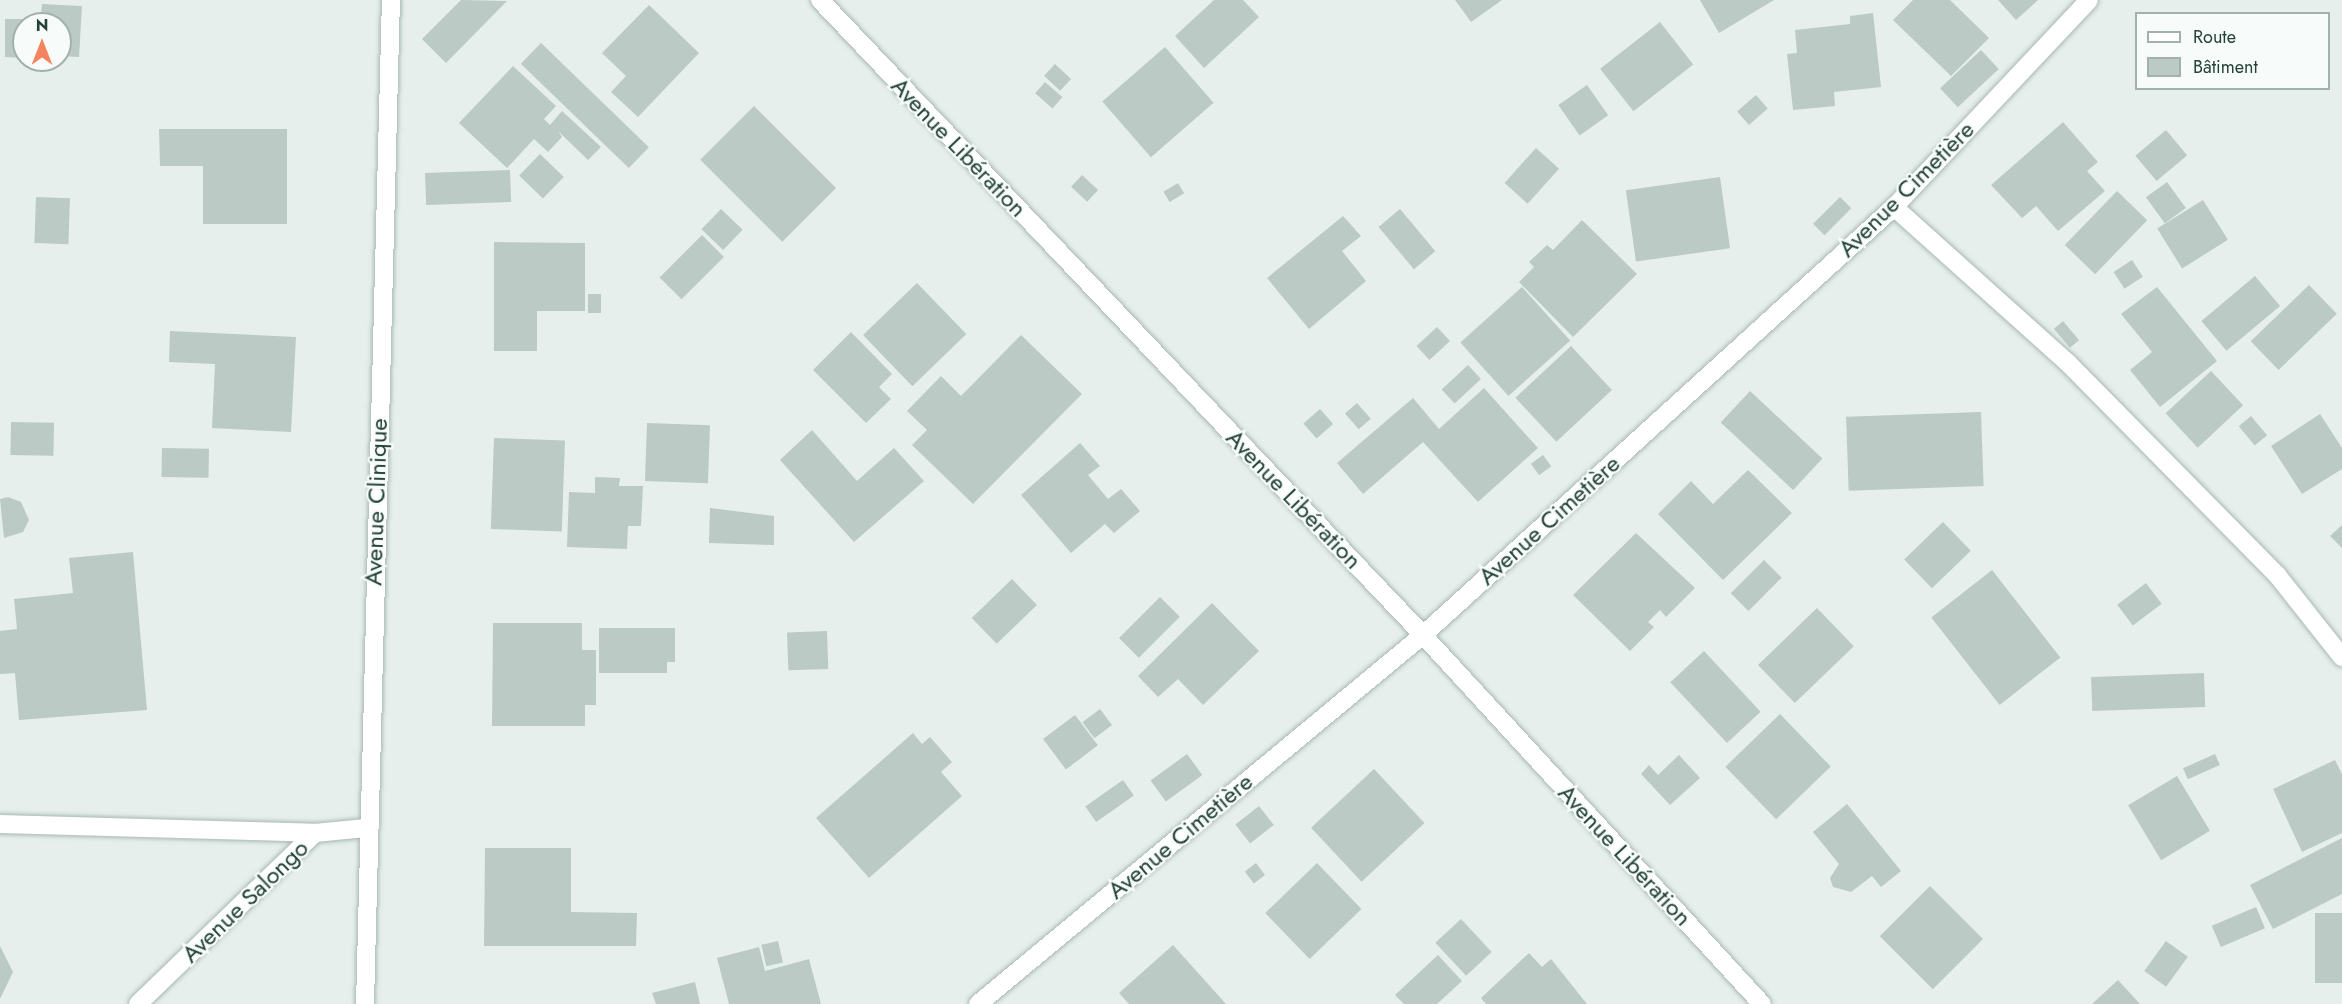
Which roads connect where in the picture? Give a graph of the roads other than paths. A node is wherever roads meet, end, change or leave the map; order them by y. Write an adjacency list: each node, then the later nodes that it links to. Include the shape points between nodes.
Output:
1 (391, 0): 8 (street, Avenue Clinique)
2 (820, 0): 5 (street, Avenue Libération)
3 (2089, 0): 4 (street, Avenue Cimetière)
4 (1894, 207): 5 (street, Avenue Cimetière); 6 (street, via 2068,363 2277,575)
5 (1423, 635): 12 (street, Avenue Cimetière); 13 (street, Avenue Libération)
6 (2342, 657)
7 (0, 824): 9 (street)
8 (366, 828): 9 (street, Avenue Salongo); 11 (street, Avenue Clinique)
9 (315, 833): 10 (street, Avenue Salongo)
10 (138, 1004)
11 (365, 1004)
12 (978, 1004)
13 (1762, 1004)

